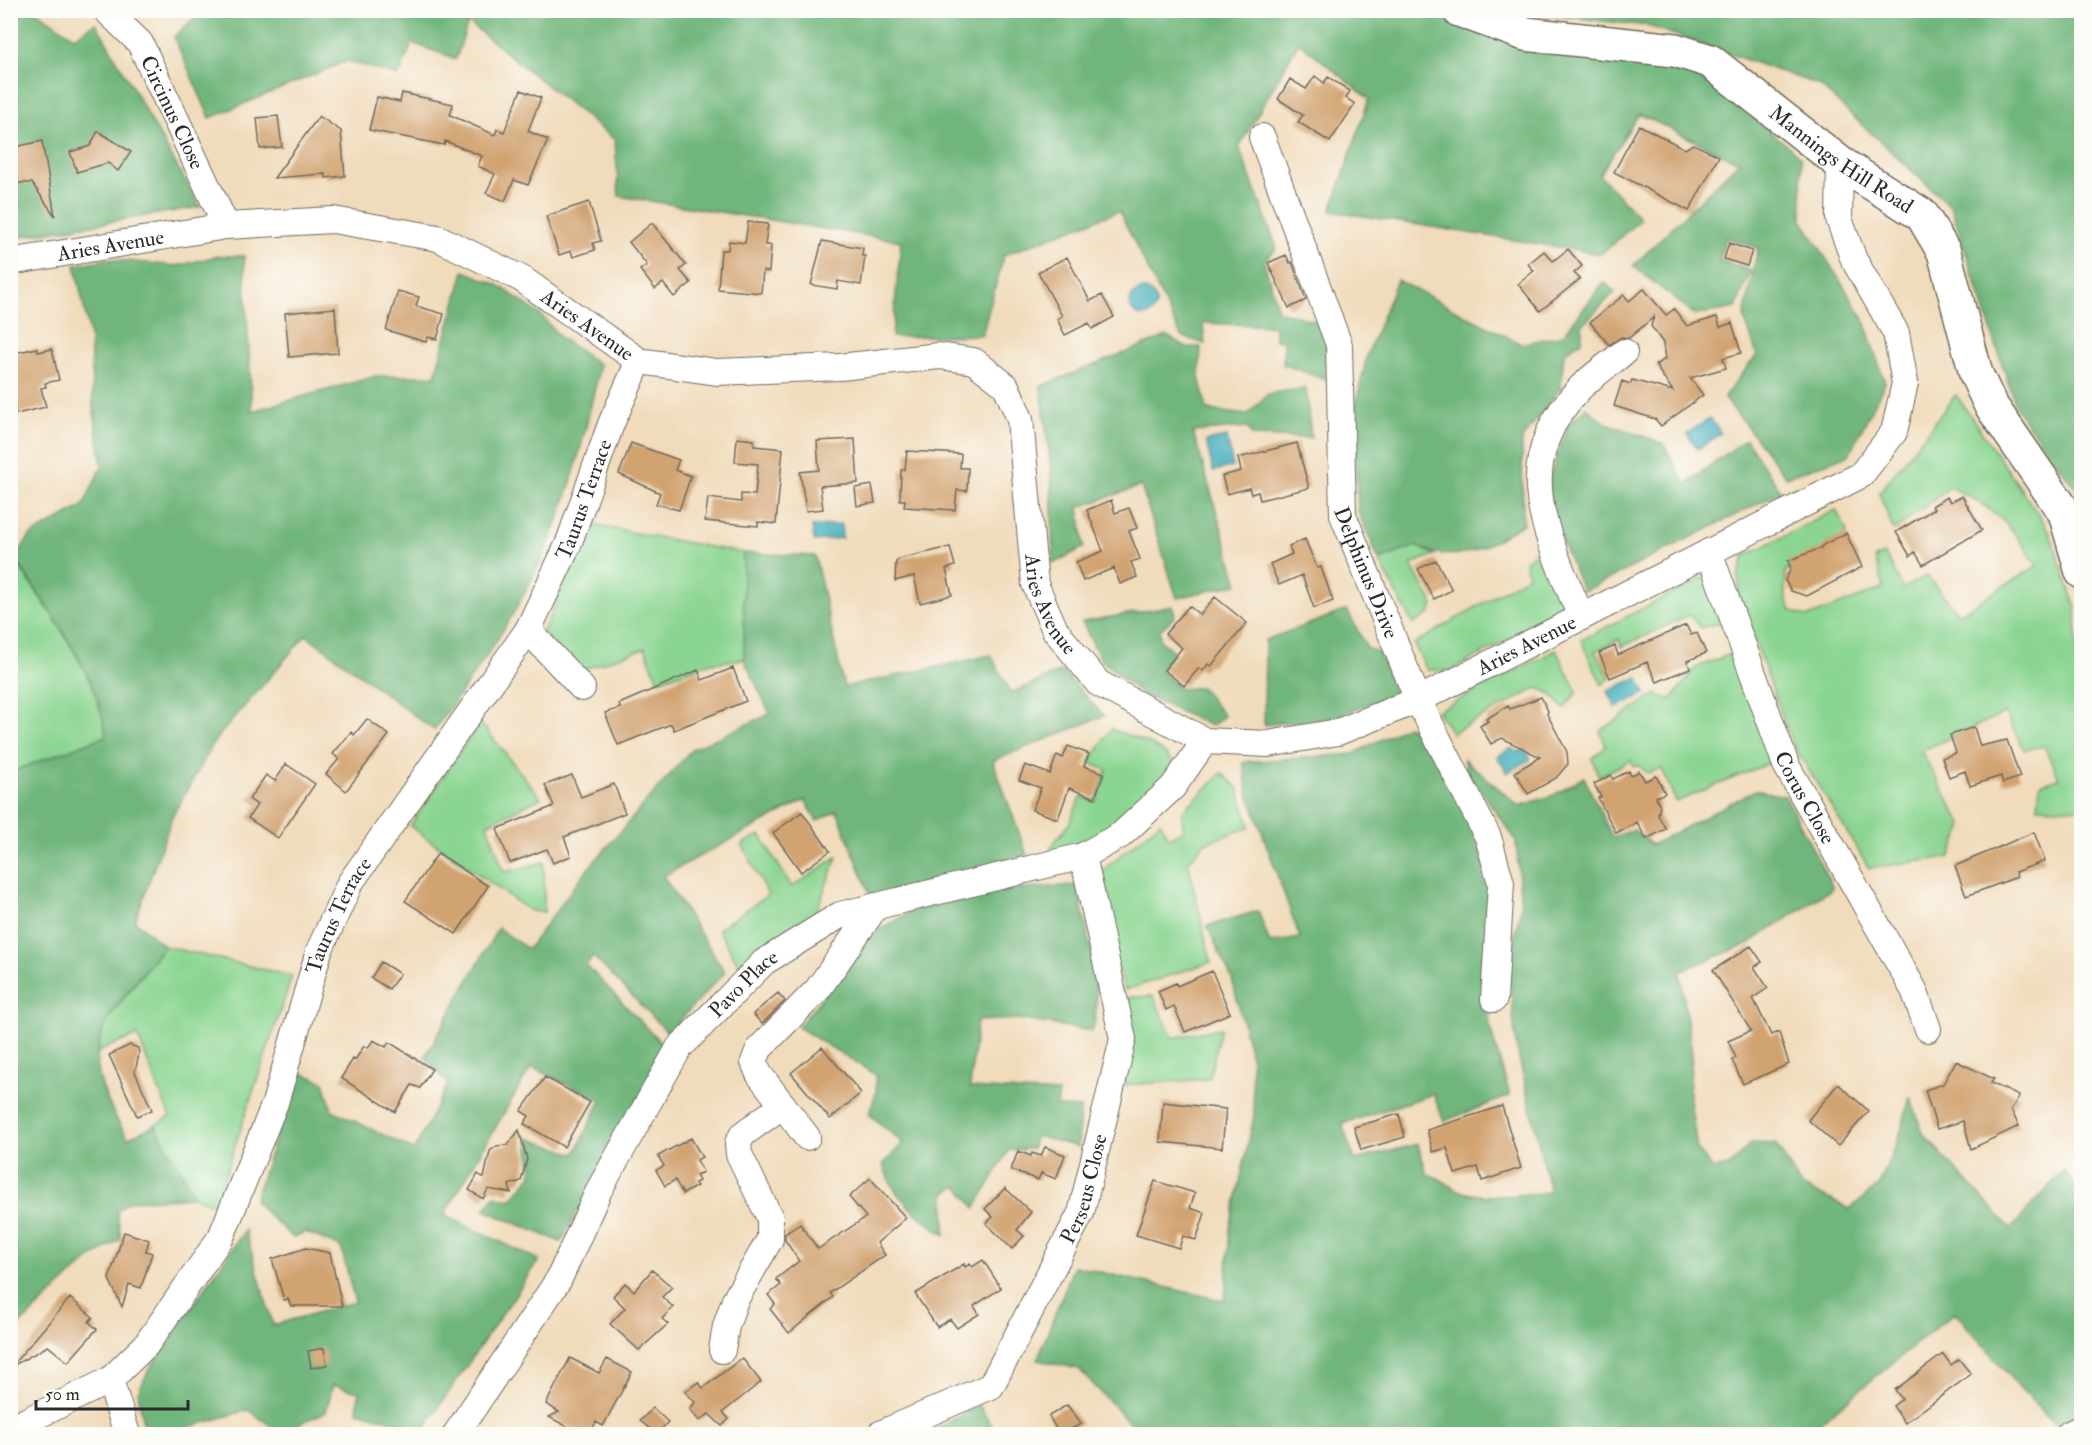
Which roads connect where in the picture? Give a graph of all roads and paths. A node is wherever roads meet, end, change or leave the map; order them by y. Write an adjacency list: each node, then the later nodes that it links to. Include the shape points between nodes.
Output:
1 (106, 10): 5 (street, Circinus Close, via 140,43)
2 (1459, 10): 4 (main road, Mannings Hill Road, via 1525,34 1675,50 1710,61)
3 (1262, 137): 14 (street, Delphinus Drive, via 1339,345 1343,515)
4 (1840, 163): 9 (street, Aries Avenue, via 1839,219 1854,260 1896,333 1905,383 1894,432 1861,475); 10 (main road, Mannings Hill Road, via 1922,215 1944,252 1976,374 1990,404 2065,513)
5 (226, 226): 6 (street, Aries Avenue); 8 (street, Aries Avenue, via 333,220 438,238 522,279)
6 (10, 262)
7 (1624, 352): 11 (street, via 1581,387 1554,422 1539,460 1539,498 1547,532)
8 (639, 361): 12 (street, Taurus Terrace, via 611,424 568,545); 15 (street, Aries Avenue, via 717,372 840,367 939,356 975,361 1006,386 1020,419 1035,585 1055,630 1098,683)
9 (1709, 552): 11 (street, Aries Avenue); 19 (street, Corus Close, via 1786,765 1914,990)
10 (2082, 572)
11 (1581, 617): 14 (street, Aries Avenue)
12 (528, 630): 13 (street); 23 (street, Taurus Terrace, via 350,883 319,951 275,1103 221,1237 146,1345)
13 (582, 688)
14 (1418, 700): 15 (street, Aries Avenue, via 1338,732 1268,744); 18 (street, Delphinus Drive, via 1488,837 1500,883)
15 (1205, 741): 16 (street, Pavo Place, via 1173,787 1121,835)
16 (1083, 856): 17 (street, Pavo Place); 28 (street, Perseus Close, via 1123,1039 1081,1213 991,1386)
17 (876, 906): 20 (street, via 818,989 759,1049 754,1062 759,1074); 27 (street, Pavo Place, via 840,915 764,962 680,1048 599,1190 559,1279)
18 (1494, 999)
19 (1928, 1029)
20 (783, 1106): 21 (street); 22 (street, via 744,1134 738,1143 739,1154 770,1218 770,1239 735,1300)
21 (807, 1137)
22 (722, 1350)
23 (110, 1380): 25 (street, Taurus Terrace); 26 (street)
24 (2082, 1428): 29 (street)
25 (10, 1429)
26 (127, 1434)
27 (456, 1434)
28 (880, 1434)
29 (2069, 1434)

